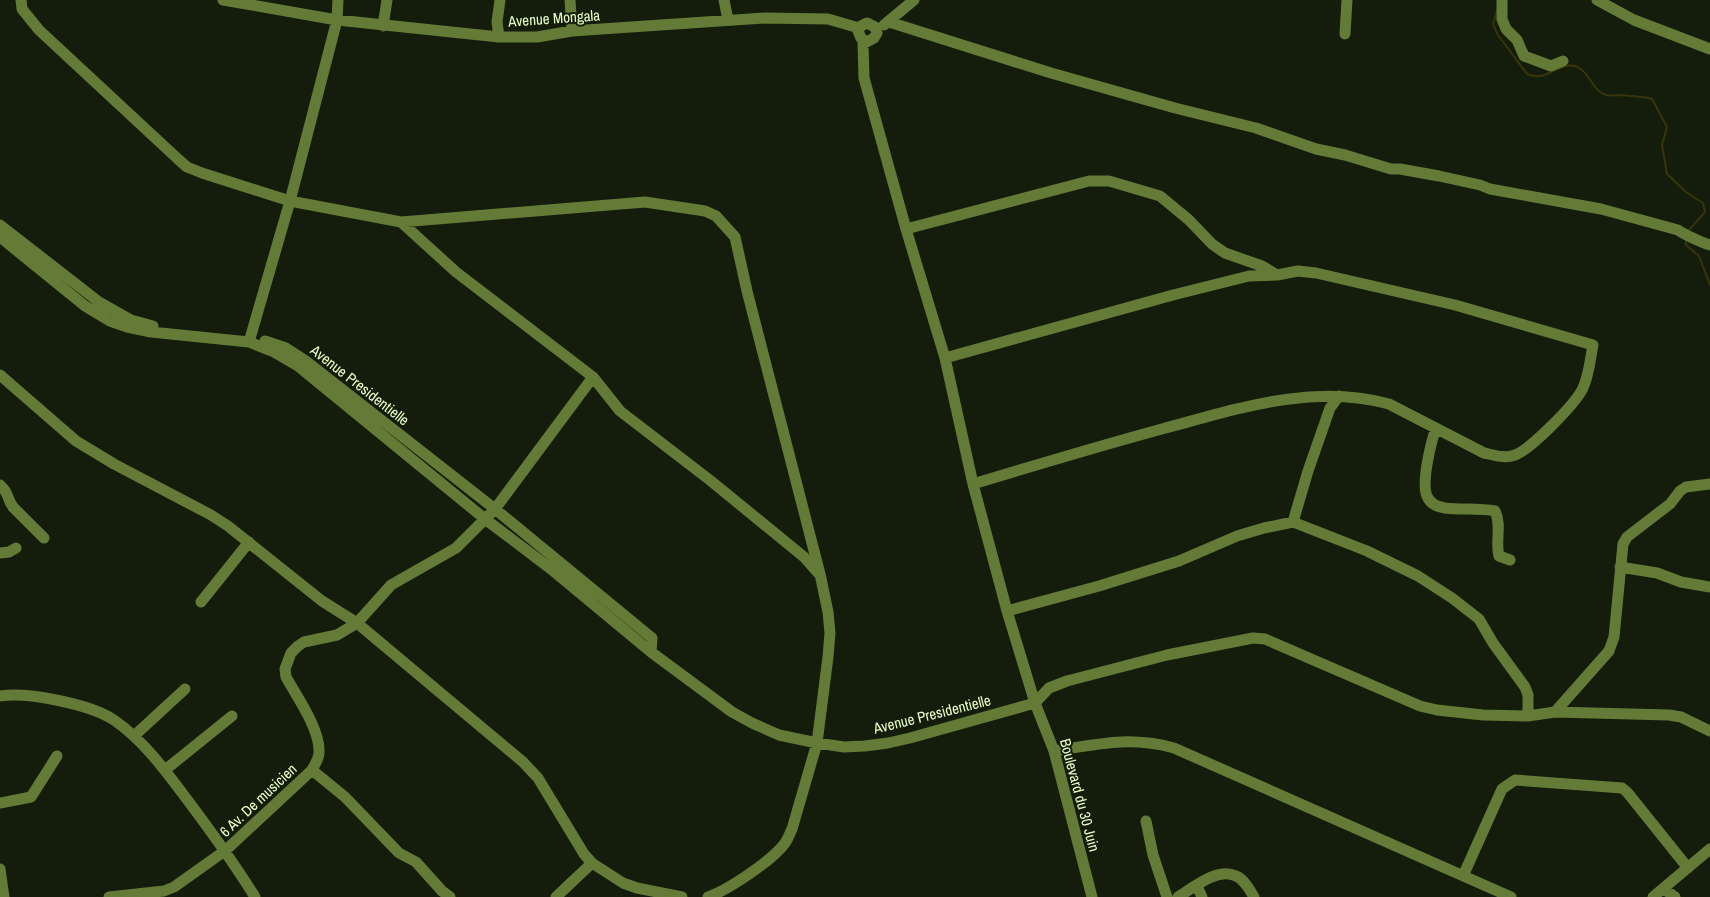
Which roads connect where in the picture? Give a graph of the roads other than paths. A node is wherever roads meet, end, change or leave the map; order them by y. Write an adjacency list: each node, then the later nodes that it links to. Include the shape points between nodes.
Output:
1 (21, 0): 25 (street, via 22,10 38,30 188,167)
2 (222, 0): 12 (street, Avenue Mongala)
3 (338, 0): 13 (street)
4 (387, 0): 16 (street)
5 (500, 0): 21 (street)
6 (570, 0): 19 (street)
7 (724, 0): 14 (street)
8 (914, 0): 15 (street)
9 (1347, 0): 20 (street)
10 (1502, 0): 24 (street, via 1502,19 1524,56 1551,66)
11 (1597, 0): 23 (street, via 1634,20)
12 (257, 3): 13 (street, Avenue Mongala)
13 (337, 20): 16 (street, Avenue Mongala); 25 (street)
14 (728, 20): 17 (street, Avenue Mongala, via 828,19); 19 (street, Avenue Mongala)
15 (889, 22): 18 (street); 30 (street, via 1051,73 1256,128 1316,149 1391,169 1601,209 1678,230)
16 (383, 26): 21 (street, Avenue Mongala)
17 (859, 28): 18 (street, Avenue Mongala, via 867,23); 22 (street, Boulevard du 30 Juin, via 859,36 865,41)
18 (876, 30): 22 (street, via 874,38)
19 (572, 31): 21 (street, Avenue Mongala, via 537,37)
20 (1345, 34)
21 (499, 37)
22 (863, 44): 28 (street, Boulevard du 30 Juin, via 864,78)
23 (1710, 49)
24 (1564, 61)
25 (290, 201): 26 (street); 33 (street)
26 (401, 222): 36 (street, via 456,272); 52 (street, via 644,202 716,216 735,237)
27 (0, 225): 32 (street, Avenue Presidentielle)
28 (906, 230): 31 (street, via 1090,182 1110,181 1160,196 1225,253); 34 (street, Boulevard du 30 Juin)
29 (0, 237): 32 (street, Avenue Presidentielle)
30 (1710, 245)
31 (1277, 274): 34 (street, via 1249,276 1173,295); 38 (street, via 1316,273 1454,305 1593,345 1582,390 1530,447 1513,456 1484,453)
32 (89, 301): 33 (street, Avenue Presidentielle, via 110,321 127,327)
33 (250, 340): 42 (street, Avenue Presidentielle, via 286,348 306,361); 43 (street, Avenue Presidentielle, via 298,366)
34 (945, 358): 39 (street, Boulevard du 30 Juin)
35 (0, 375): 46 (street, via 76,441 211,515)
36 (593, 377): 42 (street, 6 Av. De musicien); 52 (street, via 620,411 711,481 804,557)
37 (1339, 396): 38 (street, via 1389,404); 39 (street, via 1259,402); 44 (street, via 1330,408)
38 (1436, 428): 49 (street, via 1430,447 1426,495 1432,504 1444,508 1495,511 1499,520 1499,556)
39 (973, 484): 55 (street, Boulevard du 30 Juin)
40 (1710, 484): 51 (street, via 1686,487 1670,504 1633,532 1623,544)
41 (0, 485): 45 (street, via 8,492 13,507)
42 (495, 509): 43 (street, 6 Av. De musicien); 50 (street, Avenue Presidentielle)
43 (485, 519): 50 (street, Avenue Presidentielle); 56 (street, 6 Av. De musicien, via 456,548 391,585)
44 (1293, 522): 55 (street, via 1237,536 1179,561 1099,586); 62 (street, via 1418,576 1479,619 1525,687)
45 (44, 538)
46 (249, 542): 54 (street); 56 (street, via 322,601)
47 (16, 548): 48 (street)
48 (0, 553)
49 (1510, 560)
50 (555, 565): 65 (street, Avenue Presidentielle, via 651,652 732,712 779,735)
51 (1620, 567): 53 (street); 60 (street, via 1614,637 1609,651)
52 (820, 574): 65 (street, via 830,633)
53 (1710, 587)
54 (201, 602)
55 (1007, 611): 59 (street, Boulevard du 30 Juin)
56 (357, 623): 69 (street, 6 Av. De musicien, via 337,635 304,642 291,652 288,660 286,678 317,738 318,760); 74 (street, via 523,762 538,778)
57 (185, 689): 64 (street)
58 (0, 696): 64 (street, via 64,702 112,719)
59 (1035, 703): 62 (street, via 1049,688 1067,681 1167,655 1253,638 1265,639 1420,706 1459,713); 65 (street, Avenue Presidentielle, via 888,743 844,746); 66 (street, Boulevard du 30 Juin)
60 (1555, 712): 62 (street); 63 (street, via 1669,715)
61 (232, 716): 68 (street)
62 (1528, 716)
63 (1710, 731)
64 (134, 736): 68 (street)
65 (817, 743): 86 (street, via 786,842 748,875)
66 (1054, 751): 77 (street, via 1136,741 1174,748); 87 (street, Boulevard du 30 Juin)
67 (56, 756): 70 (street, via 31,797)
68 (165, 770): 73 (street)
69 (312, 770): 73 (street, 6 Av. De musicien); 83 (street, via 345,797 400,853 416,862)
70 (0, 803)
71 (1146, 821): 88 (street)
72 (1710, 849): 75 (street)
73 (226, 850): 81 (street, 6 Av. De musicien, via 169,889); 82 (street)
74 (592, 863): 84 (street); 85 (street, via 637,888)
75 (1688, 868): 77 (street, via 1622,788 1514,780 1502,789); 79 (street)
76 (0, 869): 80 (street)
77 (1463, 876): 92 (street)
78 (1197, 886): 89 (street); 90 (street); 91 (street, via 1213,876 1236,876)
79 (1664, 888): 93 (street); 94 (street)
80 (2, 896)
81 (109, 897)
82 (255, 897)
83 (450, 897)
84 (556, 897)
85 (682, 897)
86 (708, 897)
87 (1092, 897)
88 (1166, 897)
89 (1178, 897)
90 (1202, 897)
91 (1254, 897)
92 (1510, 897)
93 (1653, 897)
94 (1675, 897)

